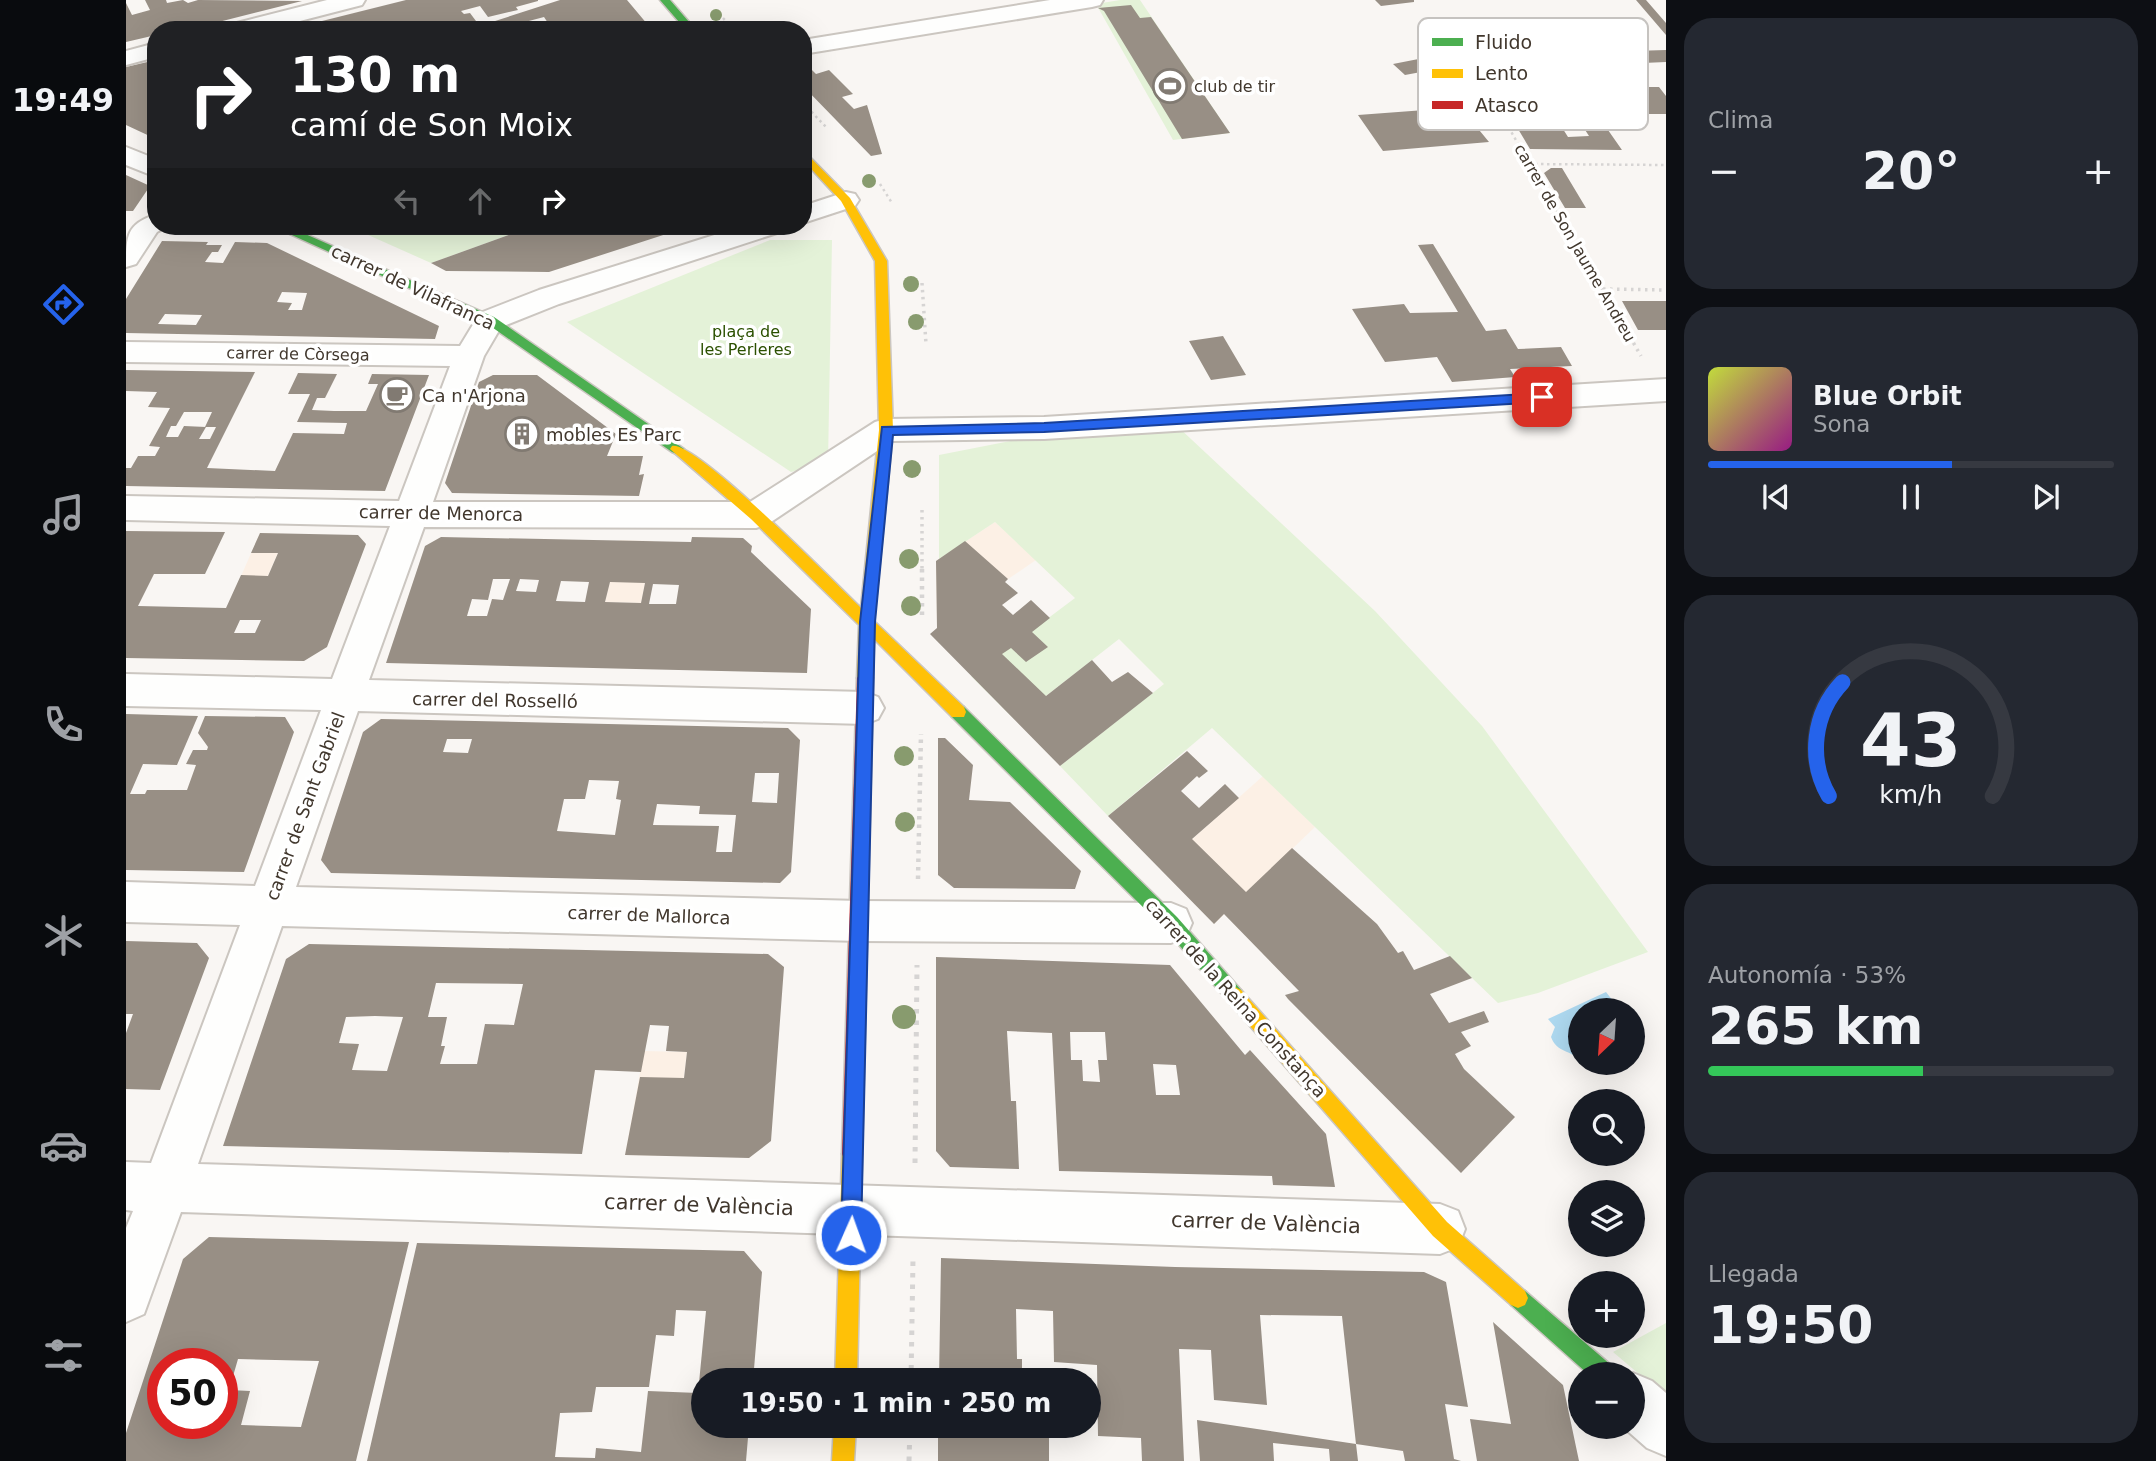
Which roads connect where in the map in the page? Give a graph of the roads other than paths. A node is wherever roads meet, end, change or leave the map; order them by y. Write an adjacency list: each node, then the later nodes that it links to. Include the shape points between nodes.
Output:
1 (354, 0): 4 (street)
2 (665, 0): 5 (street)
3 (1092, 0): 6 (street)
4 (272, 21)
5 (683, 21)
6 (812, 46)
7 (147, 52): 8 (street)
8 (126, 58)
9 (126, 155): 11 (street)
10 (812, 163): 12 (street)
11 (147, 165)
12 (846, 200): 13 (street); 22 (street, via 881,261)
13 (812, 212)
14 (143, 225): 17 (street)
15 (298, 235): 18 (street, carrer de Vilafranca)
16 (743, 235): 18 (street)
17 (126, 258)
18 (490, 320): 20 (street, carrer de Sant Gabriel); 25 (street, carrer de Vilafranca, via 699,465)
19 (126, 352): 20 (street, carrer de Còrsega)
20 (469, 356): 24 (street, carrer de Sant Gabriel)
21 (1663, 391): 22 (street, via 1044,428)
22 (887, 430): 25 (street); 26 (street)
23 (126, 508): 24 (street, carrer de Menorca)
24 (412, 514): 25 (street, carrer de Menorca); 28 (street, carrer de Sant Gabriel)
25 (756, 515): 26 (street, carrer de Vilafranca)
26 (867, 622): 29 (street); 33 (street, carrer de la Reina Constança)
27 (126, 690): 28 (street, carrer del Rosselló)
28 (345, 697): 29 (street, carrer del Rosselló); 31 (street, carrer de Sant Gabriel)
29 (865, 708): 32 (street)
30 (126, 902): 31 (street, carrer de Mallorca)
31 (269, 905): 32 (street, carrer de Mallorca); 34 (street, carrer de Sant Gabriel)
32 (860, 921): 33 (street, carrer de Mallorca); 35 (street)
33 (1171, 923): 36 (street, carrer de la Reina Constança)
34 (146, 1186): 35 (street, carrer de València); 37 (street, carrer de Sant Gabriel)
35 (852, 1210): 36 (street, carrer de València); 39 (street)
36 (1440, 1229): 38 (street, carrer de la Reina Constança)
37 (126, 1296)
38 (1590, 1362)
39 (846, 1368)
40 (1645, 1411): 41 (street)
41 (1666, 1429)
42 (844, 1438): 43 (street)
43 (843, 1461)

